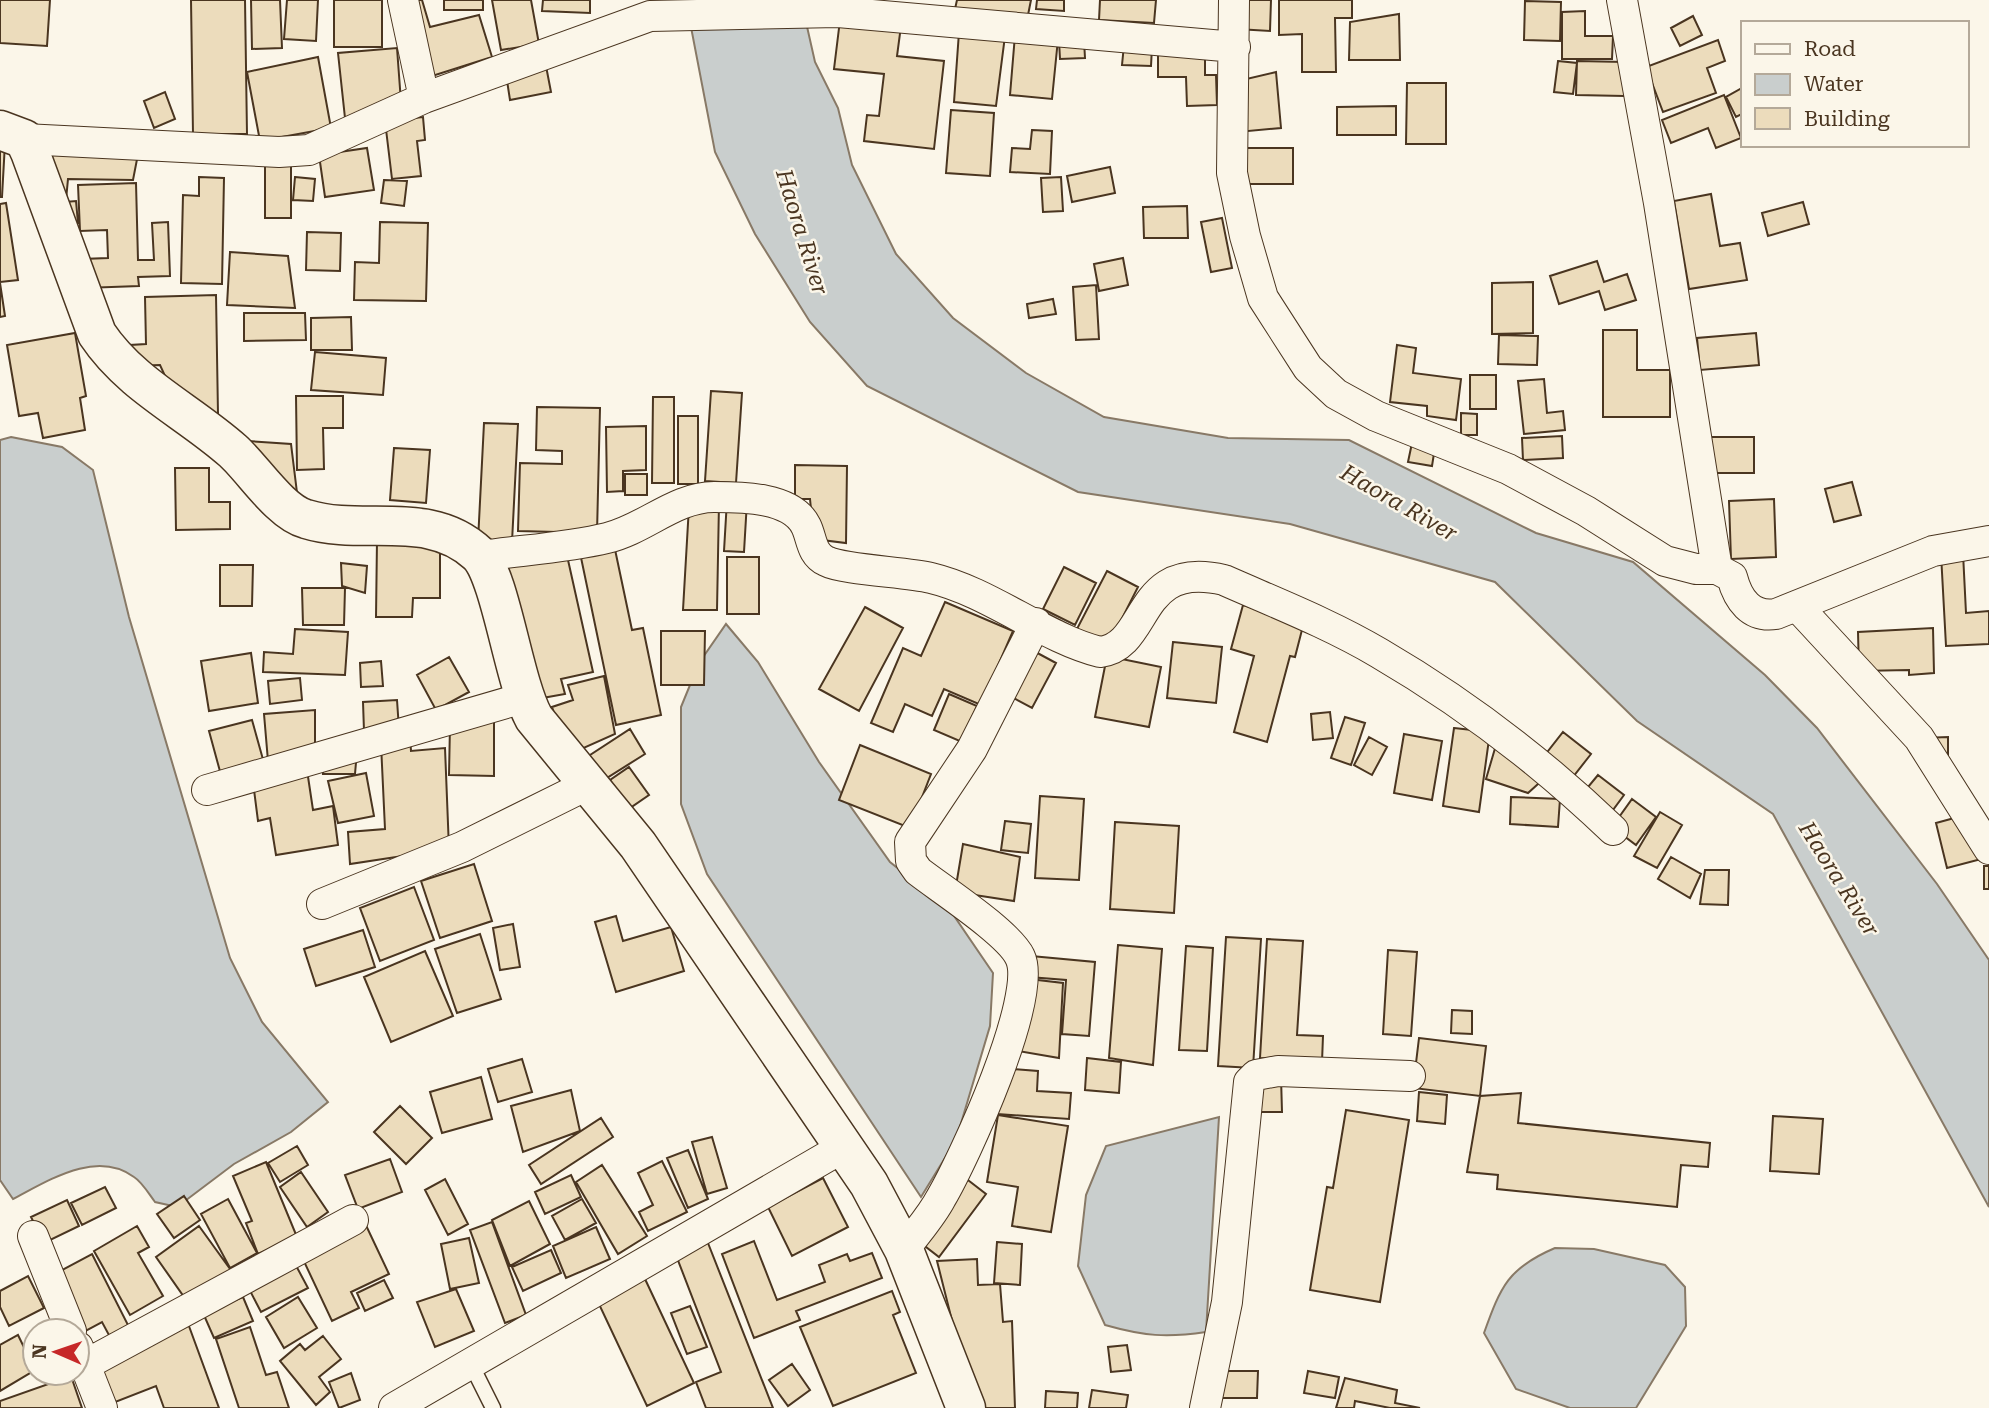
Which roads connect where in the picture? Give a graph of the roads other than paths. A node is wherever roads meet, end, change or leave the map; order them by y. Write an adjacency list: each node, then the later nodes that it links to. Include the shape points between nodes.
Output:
1 (403, 0): 6 (street)
2 (1234, 0): 5 (street)
3 (1622, 0): 10 (street)
4 (636, 13): 5 (street, via 838,12); 6 (street)
5 (1235, 47): 10 (street, via 1232,173 1245,236 1263,298 1308,368 1336,394 1366,411 1508,469 1665,561)
6 (424, 97): 7 (street, via 309,150 279,152)
7 (12, 135): 9 (street, via 97,334 114,359 233,451 302,518 325,524 436,529)
8 (1989, 541): 11 (street, via 1933,551)
9 (481, 556): 12 (street, via 607,538 694,499 730,498 782,505 795,512 806,525 817,554 827,562 932,578 962,587); 13 (street, via 491,577)
10 (1717, 569): 11 (street, via 1732,577 1737,592 1756,614 1776,614)
11 (1797, 606): 17 (street, via 1919,738)
12 (1036, 623): 16 (street, via 1093,650 1107,651 1119,645 1171,582 1202,575 1224,580 1378,653 1472,714 1574,793); 23 (street, via 972,749 910,842 911,862 918,871 1008,941 1023,970 1011,1032 958,1168)
13 (523, 698): 14 (street); 15 (street)
14 (587, 785): 18 (street, via 463,847); 20 (street, via 678,901)
15 (207, 790)
16 (1613, 830)
17 (1989, 849)
18 (322, 904)
19 (1410, 1076): 32 (street, via 1278,1071 1256,1075 1249,1082 1227,1302)
20 (842, 1148): 23 (street, via 869,1184); 26 (street)
21 (354, 1220): 25 (street)
22 (33, 1236): 24 (street)
23 (904, 1250): 31 (street)
24 (65, 1317)
25 (91, 1350)
26 (471, 1364): 29 (street); 30 (lane)
27 (91, 1380): 28 (street)
28 (102, 1408)
29 (394, 1408)
30 (493, 1408)
31 (966, 1408)
32 (1205, 1408)

